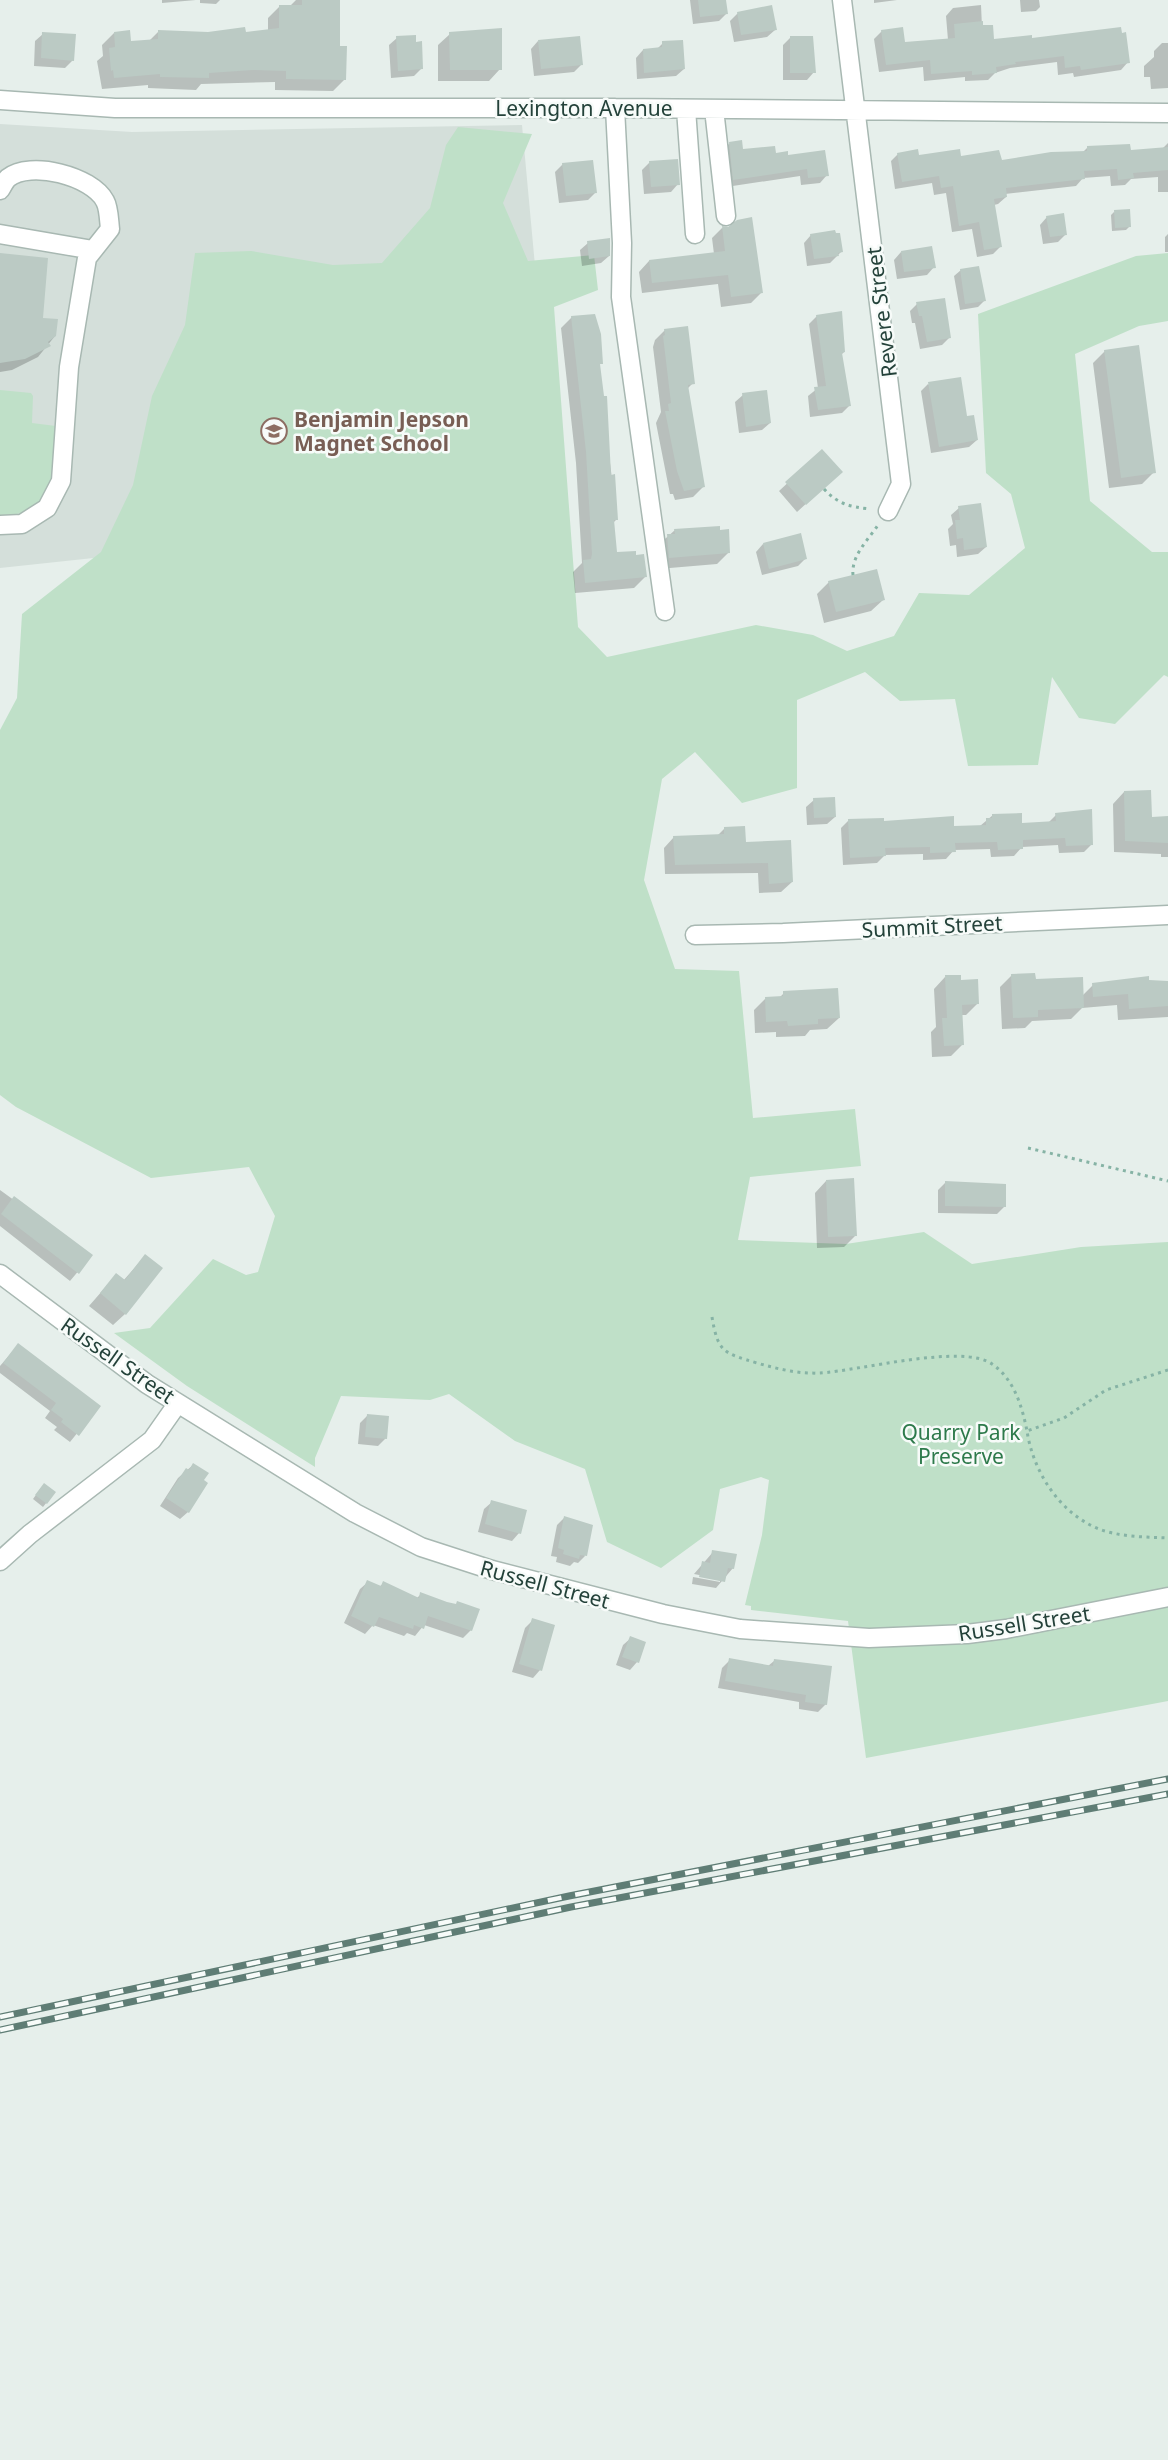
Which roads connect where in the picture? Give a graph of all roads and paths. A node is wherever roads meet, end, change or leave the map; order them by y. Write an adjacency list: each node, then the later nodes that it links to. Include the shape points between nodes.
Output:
1 (842, 0): 6 (street, Revere Street)
2 (0, 100): 3 (street, Lexington Avenue, via 115,108)
3 (615, 108): 4 (street, Lexington Avenue); 17 (street, via 621,297)
4 (686, 109): 5 (street, Lexington Avenue); 11 (street)
5 (714, 109): 6 (street, Lexington Avenue); 9 (street)
6 (857, 111): 7 (street, Lexington Avenue); 14 (street, Revere Street, via 901,484)
7 (1168, 113)
8 (0, 190): 12 (street, via 8,178 33,170 62,173 89,185 105,201 110,229)
9 (726, 216)
10 (0, 234): 12 (street)
11 (695, 234)
12 (93, 250): 15 (street, via 87,258 69,367 61,481 47,507 22,524)
13 (824, 489): 14 (path, via 848,507)
14 (888, 511): 16 (path, via 859,553)
15 (0, 525)
16 (852, 575)
17 (665, 611)
18 (1168, 915): 19 (street, Summit Street)
19 (695, 935)
20 (1028, 1148): 21 (path)
21 (1168, 1181)
22 (0, 1274): 25 (street, Russell Street)
23 (712, 1317): 26 (path, via 721,1349 788,1372 820,1373 934,1357 974,1358 991,1363 1011,1383)
24 (1168, 1370): 26 (path, via 1106,1389 1064,1418)
25 (178, 1403): 28 (street, via 152,1440); 29 (street, Russell Street, via 355,1512 421,1547 492,1570 663,1614 772,1633 902,1638 1006,1629)
26 (1027, 1431): 27 (path, via 1031,1455 1041,1475 1086,1522 1112,1533)
27 (1168, 1538)
28 (0, 1561)
29 (1168, 1597)

